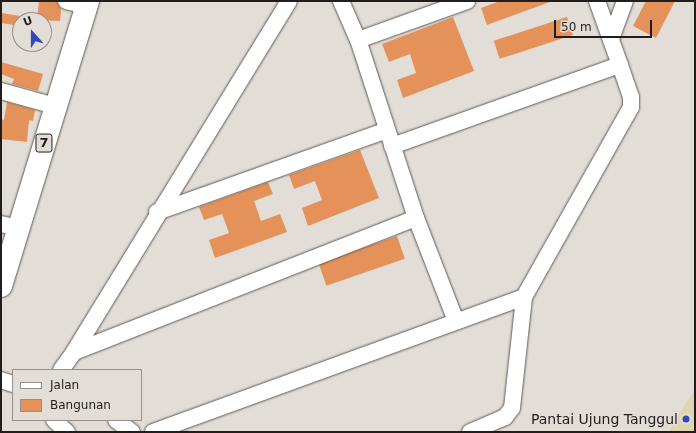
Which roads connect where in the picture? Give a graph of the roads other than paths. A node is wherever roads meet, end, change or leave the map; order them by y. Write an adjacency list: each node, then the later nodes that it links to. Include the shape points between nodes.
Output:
1 (288, 1): 14 (street)
2 (341, 1): 8 (street)
3 (467, 1): 8 (street)
4 (597, 1): 7 (street)
5 (624, 1): 7 (street)
6 (80, 3): 11 (highway, 7)
7 (611, 39): 9 (street)
8 (358, 40): 12 (street)
9 (620, 65): 13 (street); 18 (street, via 631,97 630,107)
10 (1, 91): 11 (street)
11 (55, 106): 16 (highway, 7)
12 (387, 130): 13 (street); 14 (street)
13 (392, 146): 15 (street)
14 (157, 212): 20 (street)
15 (416, 218): 19 (street); 20 (street)
16 (10, 226): 17 (highway, 7)
17 (1, 286)
18 (524, 297): 19 (street); 29 (street, via 512,408 505,417)
19 (456, 321): 28 (street)
20 (74, 352): 21 (street)
21 (62, 369)
22 (1, 380): 23 (street)
23 (12, 384)
24 (55, 421): 26 (street)
25 (117, 421): 27 (street)
26 (67, 432)
27 (132, 432)
28 (153, 432)
29 (470, 432)

